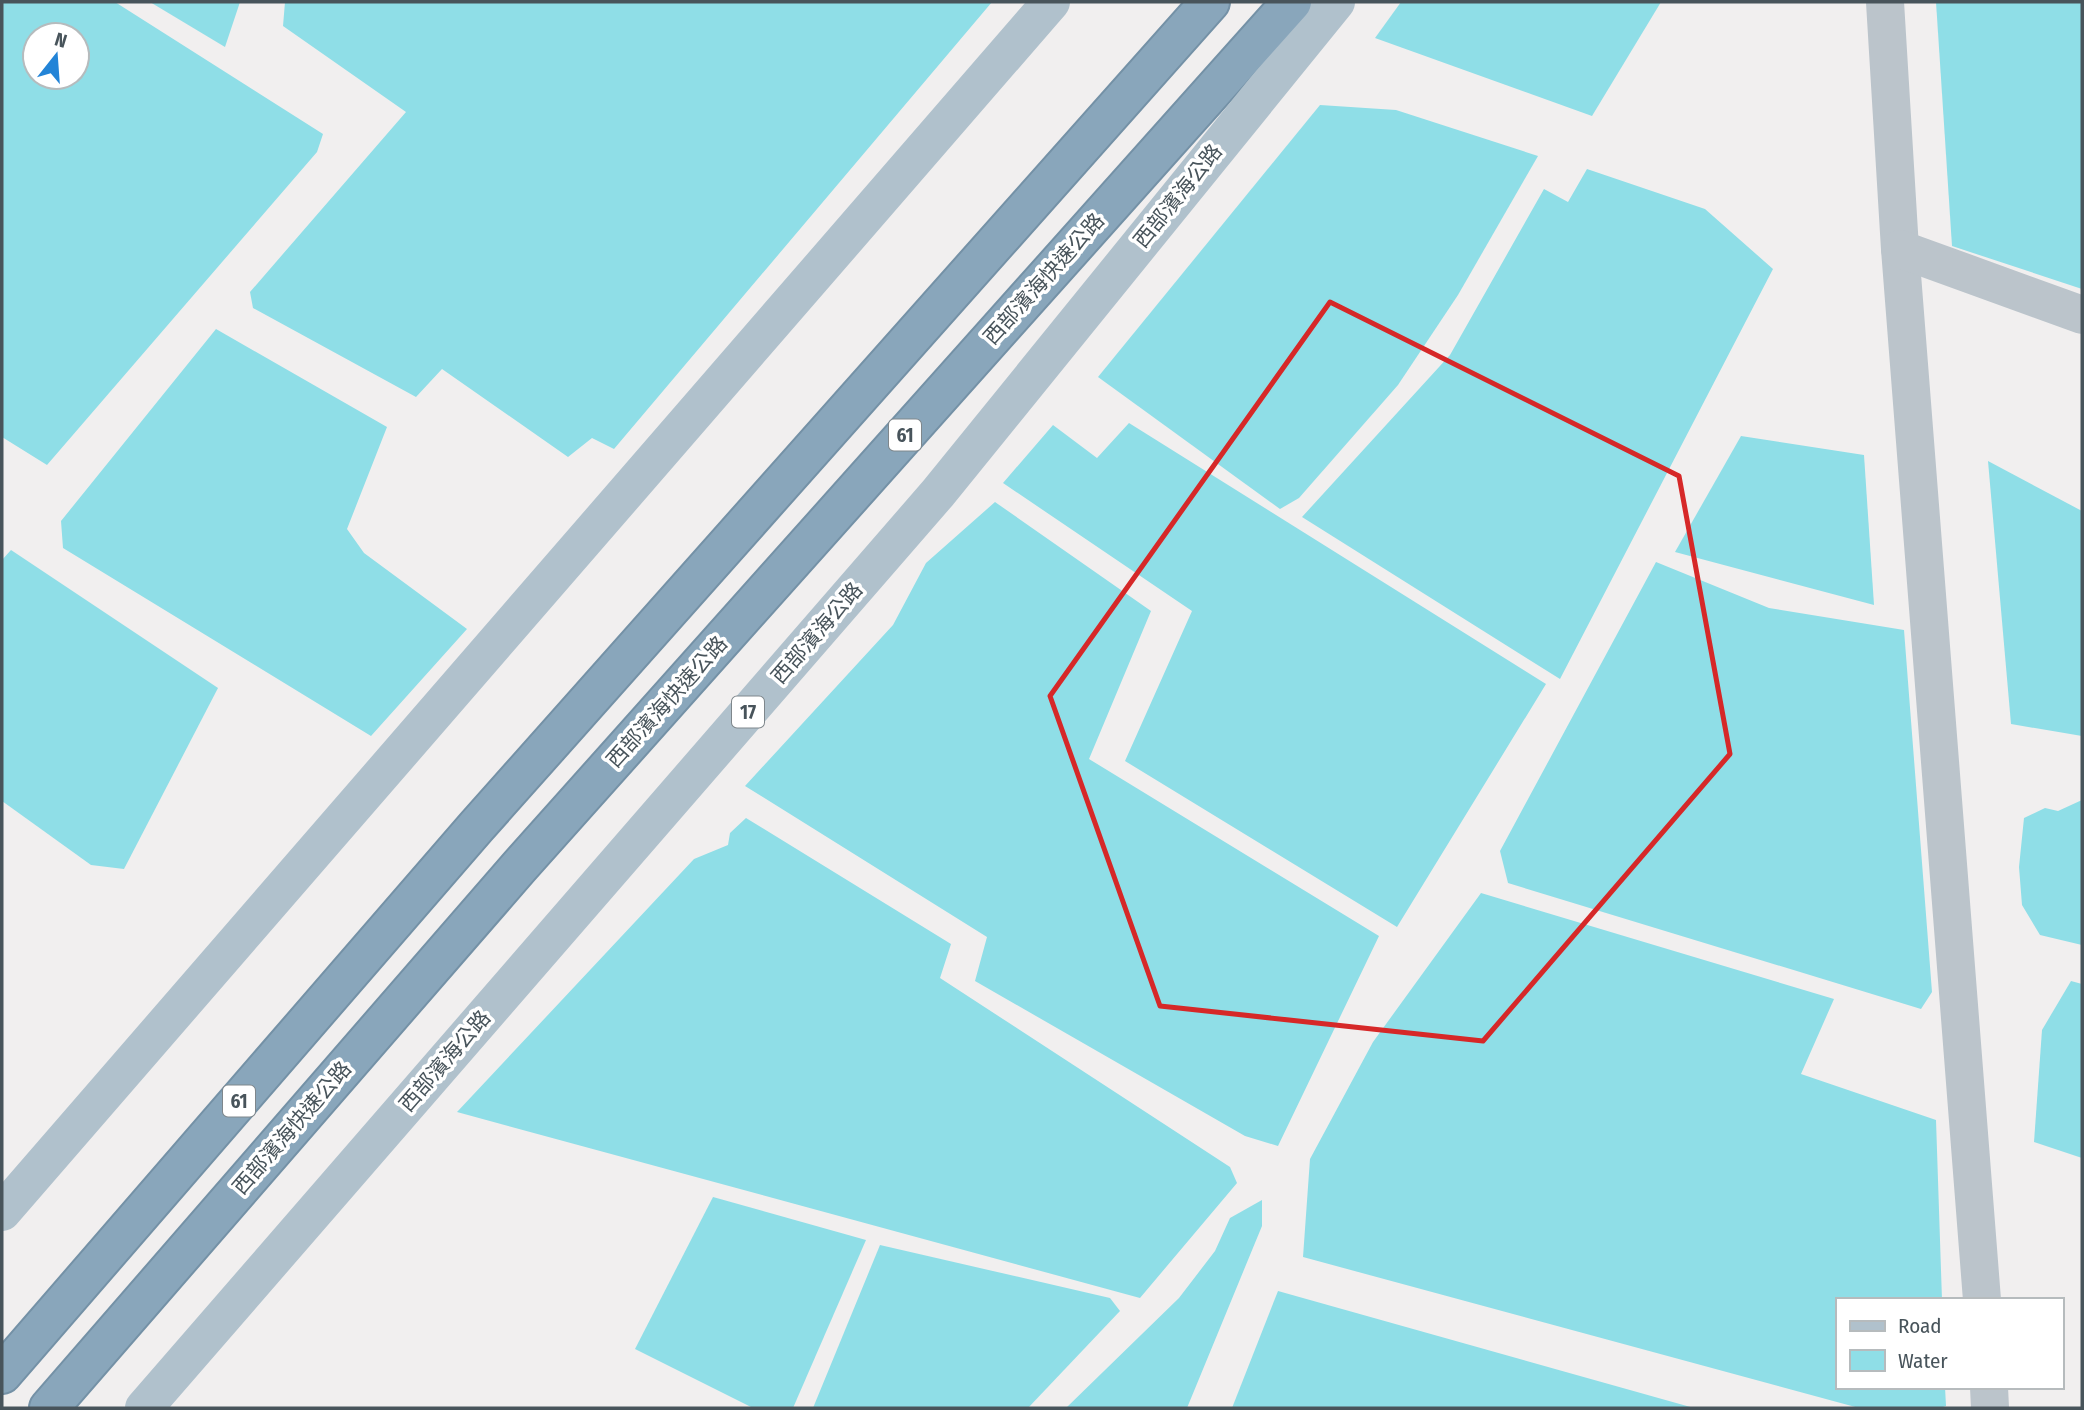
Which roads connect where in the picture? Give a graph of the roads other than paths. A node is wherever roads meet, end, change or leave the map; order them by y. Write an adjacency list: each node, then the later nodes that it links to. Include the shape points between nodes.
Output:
1 (1051, 2): 8 (main road)
2 (1210, 2): 10 (highway, 61, via 476,827)
3 (1292, 2): 12 (highway, 西部濱海快速公路 / 61, via 519,867)
4 (1336, 2): 13 (main road, 西部濱海公路 / 17, via 938,493)
5 (1885, 2): 6 (street)
6 (1900, 249): 7 (street); 9 (street)
7 (2082, 315)
8 (2, 1212)
9 (1982, 1298)
10 (2, 1374)
11 (1989, 1389): 14 (street)
12 (49, 1408)
13 (144, 1408)
14 (1990, 1408)

